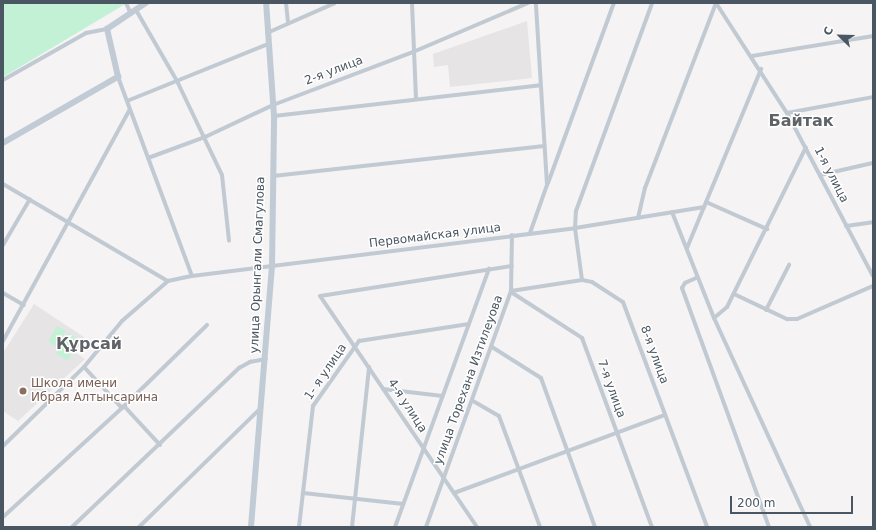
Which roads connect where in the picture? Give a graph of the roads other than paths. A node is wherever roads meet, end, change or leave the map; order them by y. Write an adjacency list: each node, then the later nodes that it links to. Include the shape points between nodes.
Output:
1 (126, 3): 13 (street)
2 (146, 3): 12 (main road)
3 (266, 3): 16 (main road, улица Орынгали Смагулова)
4 (286, 3): 14 (street)
5 (335, 3): 14 (street)
6 (412, 3): 19 (street)
7 (528, 3): 19 (street, 2-я улица)
8 (536, 3): 25 (street)
9 (614, 3): 42 (street)
10 (652, 3): 51 (street, via 576,211)
11 (716, 3): 20 (street, 1-я улица); 47 (street, via 645,188)
12 (136, 10): 13 (main road); 24 (street)
13 (131, 14): 15 (main road)
14 (288, 23): 16 (street)
15 (107, 29): 22 (main road); 23 (street, via 86,33)
16 (267, 33): 18 (main road, улица Орынгали Смагулова)
17 (873, 36): 20 (street)
18 (268, 44): 24 (street); 29 (main road, улица Орынгали Смагулова)
19 (413, 52): 27 (street); 29 (street, 2-я улица)
20 (752, 56): 21 (street, 1-я улица)
21 (761, 70): 31 (street, 1-я улица); 44 (street)
22 (118, 77): 28 (street); 34 (main road)
23 (3, 80)
24 (177, 82): 28 (street); 33 (street)
25 (540, 85): 27 (street); 35 (street)
26 (873, 97): 31 (street)
27 (416, 99): 32 (street)
28 (127, 101): 30 (street)
29 (273, 105): 32 (main road, улица Орынгали Смагулова); 33 (street, 2-я улица)
30 (130, 109): 37 (street); 48 (street)
31 (788, 114): 36 (street, 1-я улица)
32 (274, 116): 40 (main road, улица Орынгали Смагулова)
33 (205, 137): 37 (street, 2-я улица); 55 (street, via 222,175)
34 (3, 143)
35 (544, 146): 40 (street); 42 (street)
36 (806, 147): 39 (street, 1-я улица); 52 (street)
37 (148, 158): 62 (street)
38 (873, 163): 39 (street)
39 (820, 175): 50 (street, 1-я улица)
40 (272, 176): 60 (main road, улица Орынгали Смагулова)
41 (3, 184): 43 (street)
42 (547, 185): 53 (street)
43 (30, 199): 48 (street); 56 (street)
44 (706, 202): 45 (street); 52 (street)
45 (704, 207): 46 (street, Первомайская улица); 57 (street)
46 (672, 212): 47 (street, Первомайская улица); 57 (street)
47 (638, 218): 51 (street, Первомайская улица)
48 (70, 222): 66 (street); 71 (street)
49 (873, 222): 50 (street)
50 (846, 226): 63 (street, 1-я улица)
51 (575, 228): 53 (street, Первомайская улица); 65 (street)
52 (767, 229): 70 (street)
53 (530, 233): 54 (street, Первомайская улица)
54 (512, 235): 59 (street, улица Торехана Изтилеуова); 60 (street, Первомайская улица)
55 (229, 240)
56 (3, 245)
57 (687, 248): 64 (street)
58 (789, 265): 72 (street)
59 (512, 266): 61 (street); 68 (street, улица Торехана Изтилеуова)
60 (272, 267): 62 (street, Первомайская улица); 79 (main road, улица Орынгали Смагулова)
61 (489, 269): 75 (street, улица Торехана Изтилеуова); 77 (street, 4-я улица, via 320,296)
62 (192, 276): 66 (street, Первомайская улица)
63 (873, 276)
64 (696, 278): 73 (street); 112 (street, via 685,282 682,288)
65 (582, 280): 68 (street); 87 (street, 8-я улица, via 592,282 624,302)
66 (168, 281): 80 (street, via 122,321)
67 (873, 286): 72 (street, via 797,319 787,320)
68 (511, 291): 78 (street, улица Торехана Изтилеуова); 88 (street, 7-я улица, via 582,338)
69 (3, 293): 71 (street)
70 (734, 294): 72 (street); 73 (street, via 724,311)
71 (24, 305): 76 (street)
72 (766, 310)
73 (714, 318): 113 (street)
74 (207, 324): 85 (street)
75 (469, 324): 77 (street, 1- я улица, via 359,341); 83 (street, улица Торехана Изтилеуова)
76 (3, 341)
77 (355, 347): 81 (street, 4-я улица); 96 (street, 1- я улица, via 313,406)
78 (492, 347): 84 (street, улица Торехана Изтилеуова); 92 (street, via 541,378)
79 (266, 359): 86 (main road, улица Орынгали Смагулова); 89 (street, via 250,362 239,368)
80 (84, 367): 85 (street); 90 (street)
81 (368, 367): 82 (street, 4-я улица); 97 (street)
82 (383, 389): 83 (street); 91 (street, 4-я улица)
83 (443, 396): 91 (street, улица Торехана Изтилеуова)
84 (473, 401): 93 (street, via 499,416); 94 (street, улица Торехана Изтилеуова)
85 (123, 407): 89 (street); 99 (street)
86 (262, 407): 101 (street); 102 (main road, улица Орынгали Смагулова)
87 (665, 415): 88 (street); 111 (street, 8-я улица)
88 (617, 433): 92 (street); 110 (street, 7-я улица)
89 (160, 445): 100 (street)
90 (3, 446)
91 (423, 449): 94 (street, 4-я улица); 98 (street, улица Торехана Изтилеуова)
92 (568, 451): 93 (street); 109 (street)
93 (518, 469): 95 (street); 108 (street)
94 (444, 479): 95 (street, 4-я улица); 106 (street, улица Торехана Изтилеуова)
95 (454, 492): 107 (street, 4-я улица)
96 (303, 493): 97 (street); 103 (street, 1- я улица)
97 (355, 498): 98 (street); 104 (street)
98 (403, 504): 105 (street, улица Торехана Изтилеуова)
99 (3, 517)
100 (72, 527)
101 (139, 527)
102 (251, 527)
103 (299, 527)
104 (352, 527)
105 (395, 527)
106 (426, 527)
107 (477, 527)
108 (540, 527)
109 (596, 527)
110 (652, 527)
111 (707, 527)
112 (769, 527)
113 (810, 527)

